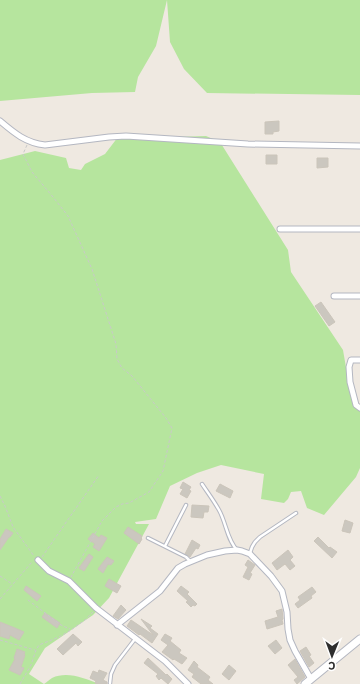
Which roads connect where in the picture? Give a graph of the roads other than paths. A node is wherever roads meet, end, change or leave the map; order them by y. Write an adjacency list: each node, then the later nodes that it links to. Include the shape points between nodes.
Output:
1 (0, 121): 2 (street, via 16,134 36,144 126,136 248,144)
2 (360, 146)
3 (280, 229): 4 (street)
4 (360, 229)
5 (334, 296): 6 (street)
6 (360, 296)
7 (360, 360): 8 (street, via 351,360 349,367 356,405)
8 (360, 408)
9 (202, 484): 14 (lane, via 219,510)
10 (186, 505): 13 (lane)
11 (296, 513): 15 (lane, via 260,537)
12 (148, 538): 13 (lane)
13 (165, 546): 17 (lane)
14 (237, 550): 15 (street); 17 (street)
15 (250, 554): 21 (street, via 282,592 290,640)
16 (38, 560): 18 (street, via 49,571 69,581)
17 (190, 561): 18 (street, via 178,568 160,591)
18 (117, 625): 19 (street)
19 (136, 639): 22 (lane, via 115,665); 23 (street, via 165,661)
20 (360, 639): 21 (street)
21 (307, 682)
22 (110, 683)
23 (188, 684)

